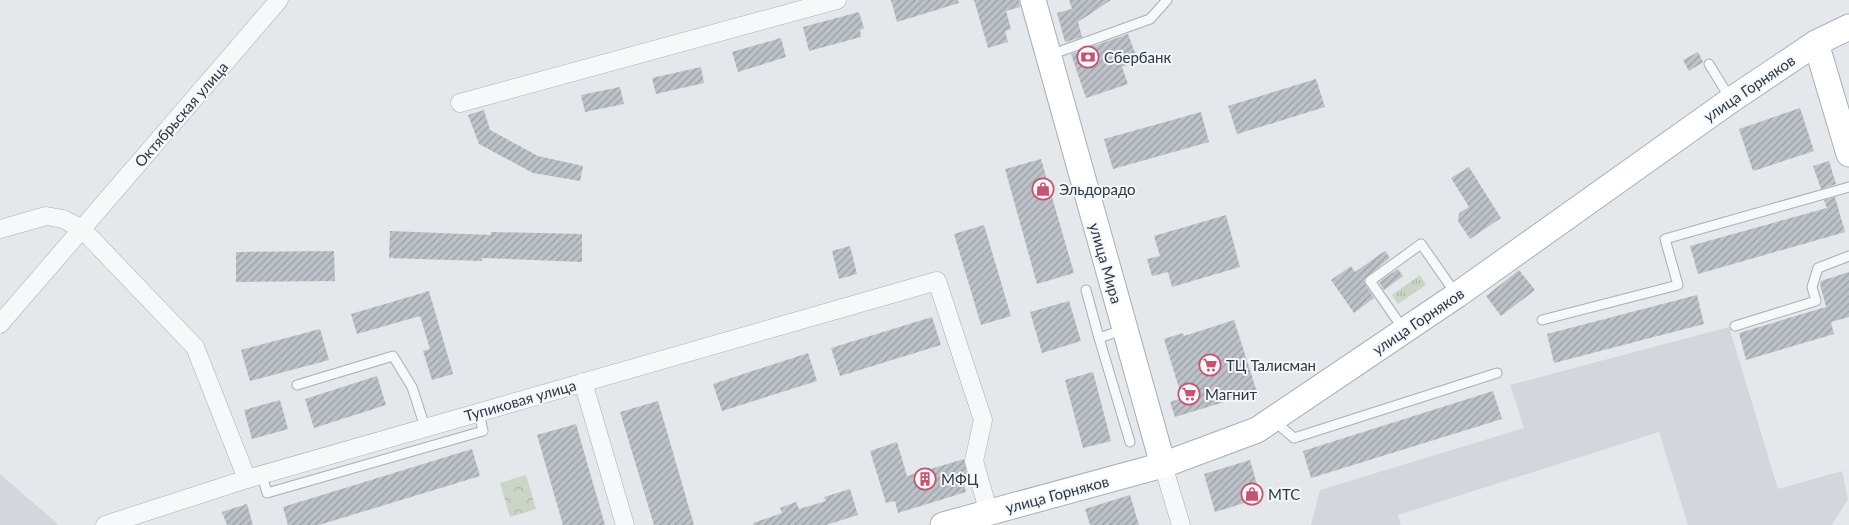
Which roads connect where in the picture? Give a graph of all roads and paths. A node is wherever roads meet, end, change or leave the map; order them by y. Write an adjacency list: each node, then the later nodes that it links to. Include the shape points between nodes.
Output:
1 (279, 0): 14 (street, Октябрьская улица)
2 (837, 0): 10 (street)
3 (1032, 0): 7 (main road, улица Мира)
4 (1167, 0): 7 (lane, via 1150,19)
5 (1849, 27): 6 (main road, улица Горняков)
6 (1816, 43): 9 (main road, улица Горняков); 11 (main road)
7 (1048, 56): 21 (main road, улица Мира)
8 (1709, 64): 9 (lane)
9 (1731, 100): 17 (main road, улица Горняков)
10 (460, 103)
11 (1849, 154)
12 (1849, 187): 18 (lane, via 1665,238 1678,285)
13 (0, 229): 14 (street, via 46,216 63,219)
14 (82, 229): 19 (street, Октябрьская улица); 32 (street, via 195,347)
15 (1849, 256): 20 (lane, via 1818,268 1812,287 1816,301)
16 (1086, 290): 23 (lane)
17 (1457, 295): 22 (main road, улица Горняков); 22 (lane, via 1421,244 1370,280)
18 (1542, 320)
19 (0, 324)
20 (1735, 326)
21 (1125, 329): 23 (lane); 31 (main road, улица Мира)
22 (1404, 330): 28 (main road, улица Горняков)
23 (1099, 338): 30 (lane)
24 (1497, 373): 28 (lane, via 1294,438)
25 (583, 382): 27 (street, Тупиковая улица); 33 (street, Тупиковая улица, via 936,281 983,420 974,461); 35 (street)
26 (296, 385): 29 (lane, via 393,356 412,387)
27 (479, 412): 29 (street, Тупиковая улица); 32 (lane, via 483,431 266,493)
28 (1272, 420): 31 (main road, улица Горняков, via 1257,430)
29 (424, 427): 32 (street, Тупиковая улица)
30 (1130, 442)
31 (1164, 465): 33 (main road, улица Горняков); 37 (street, улица Мира)
32 (254, 477): 34 (street, Тупиковая улица)
33 (989, 512): 36 (main road, улица Горняков)
34 (105, 525)
35 (625, 525)
36 (943, 525)
37 (1181, 525)

